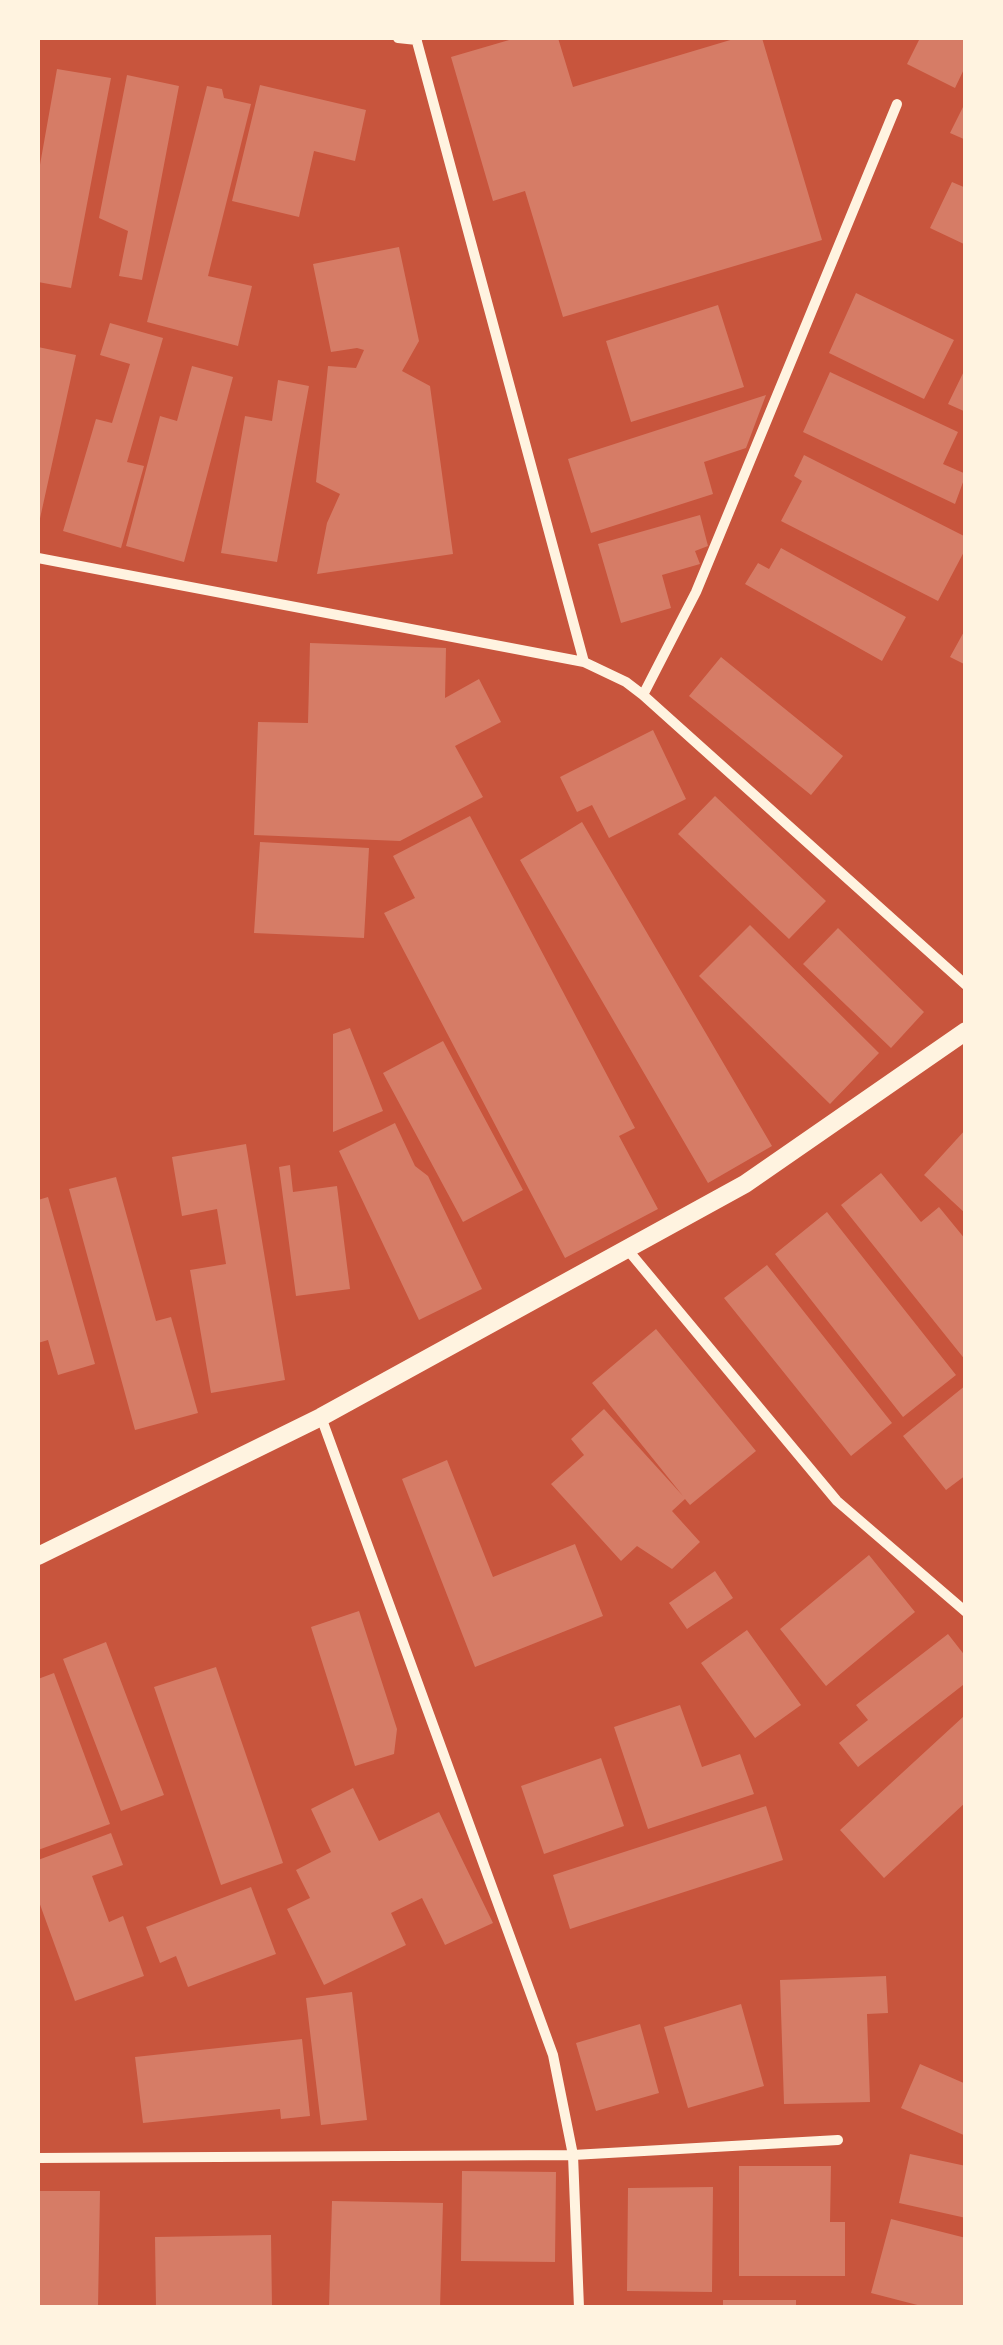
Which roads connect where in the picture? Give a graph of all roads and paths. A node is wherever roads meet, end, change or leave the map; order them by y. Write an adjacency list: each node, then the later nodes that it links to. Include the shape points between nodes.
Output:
1 (398, 38): 2 (street)
2 (416, 39): 5 (street)
3 (897, 104): 6 (street, via 696,592)
4 (38, 558): 5 (street)
5 (584, 662): 6 (street)
6 (643, 695): 7 (street)
7 (966, 985)
8 (966, 1031): 9 (street, via 744,1184)
9 (626, 1249): 10 (street); 12 (street, via 837,1501)
10 (321, 1417): 11 (street); 14 (street, via 553,2055)
11 (38, 1556)
12 (966, 1612)
13 (838, 2140): 14 (street)
14 (573, 2155): 15 (street); 16 (street)
15 (38, 2158)
16 (580, 2308)

